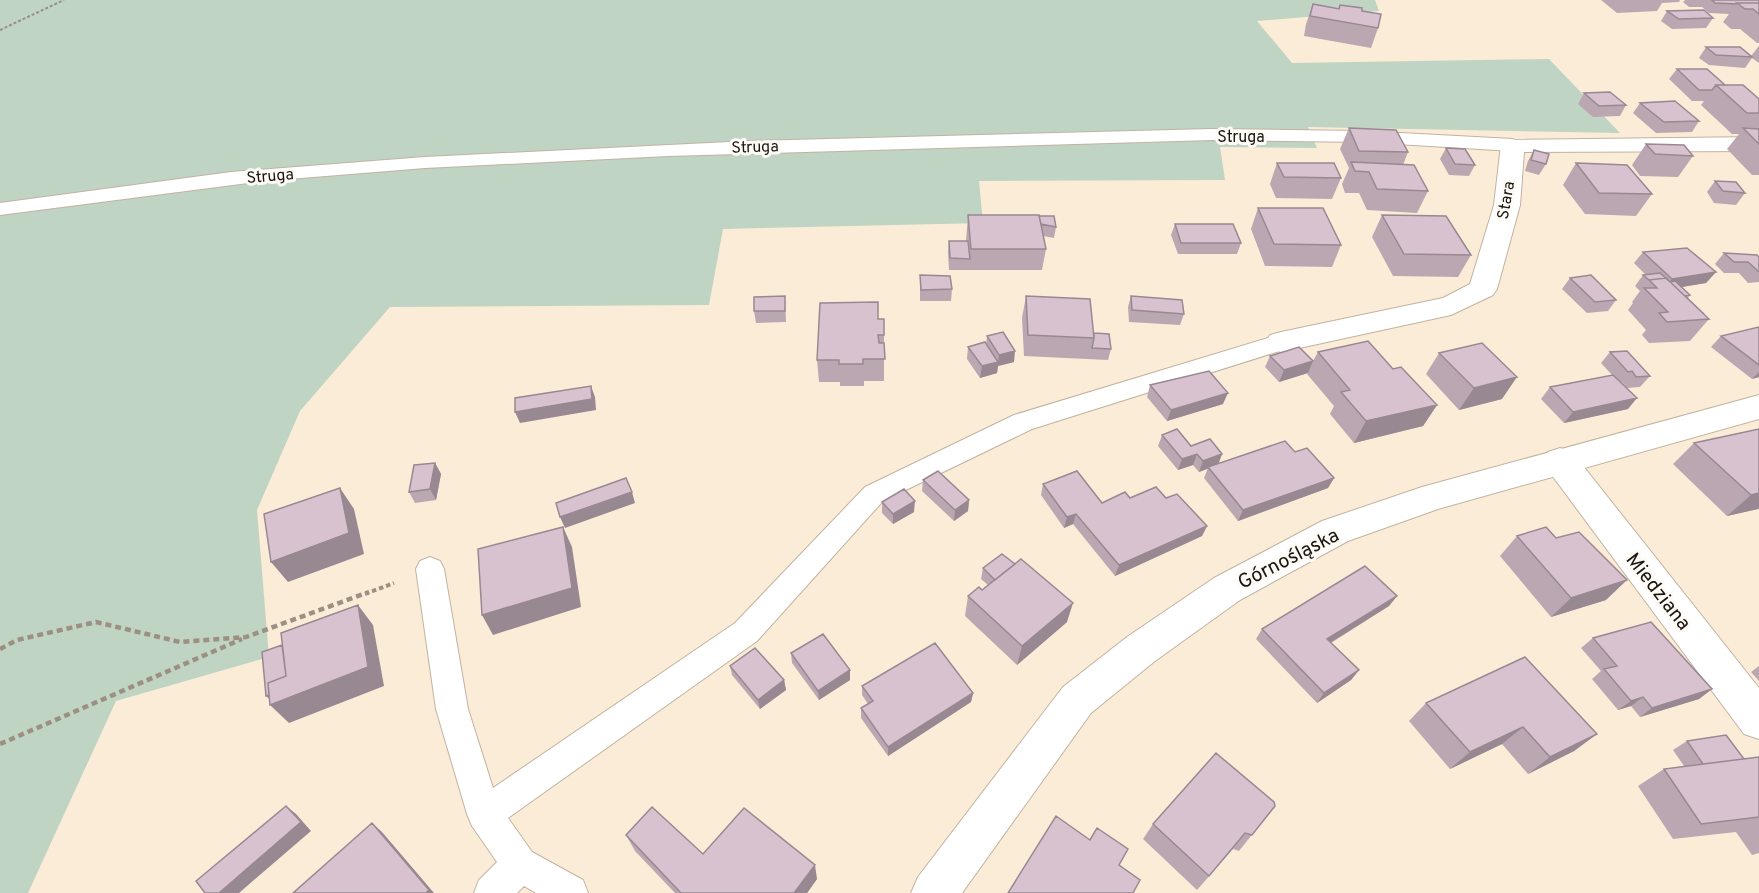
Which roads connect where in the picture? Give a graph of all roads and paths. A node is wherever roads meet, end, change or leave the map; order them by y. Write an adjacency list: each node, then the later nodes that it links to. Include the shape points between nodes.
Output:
1 (64, 0): 2 (path)
2 (0, 30)
3 (1759, 144): 4 (street)
4 (1513, 145): 5 (lane, Struga, via 1437,138 1262,135 734,147 265,175); 6 (street, Stara, via 1507,205 1483,289 1451,306)
5 (0, 209)
6 (1281, 342): 14 (lane, via 1023,422 874,494 746,632)
7 (1759, 407): 8 (street, Górnośląska)
8 (1560, 461): 12 (street, Miedziana); 18 (street, Górnośląska, via 1434,497 1335,531 1218,596 1141,649 1077,700)
9 (430, 570): 10 (path); 14 (lane, via 452,709)
10 (246, 637): 11 (path, via 180,642 96,622 16,640); 13 (path)
11 (0, 649)
12 (1759, 720)
13 (0, 744)
14 (484, 814): 15 (lane)
15 (520, 864): 16 (lane); 17 (lane)
16 (492, 893)
17 (570, 893)
18 (934, 893)

